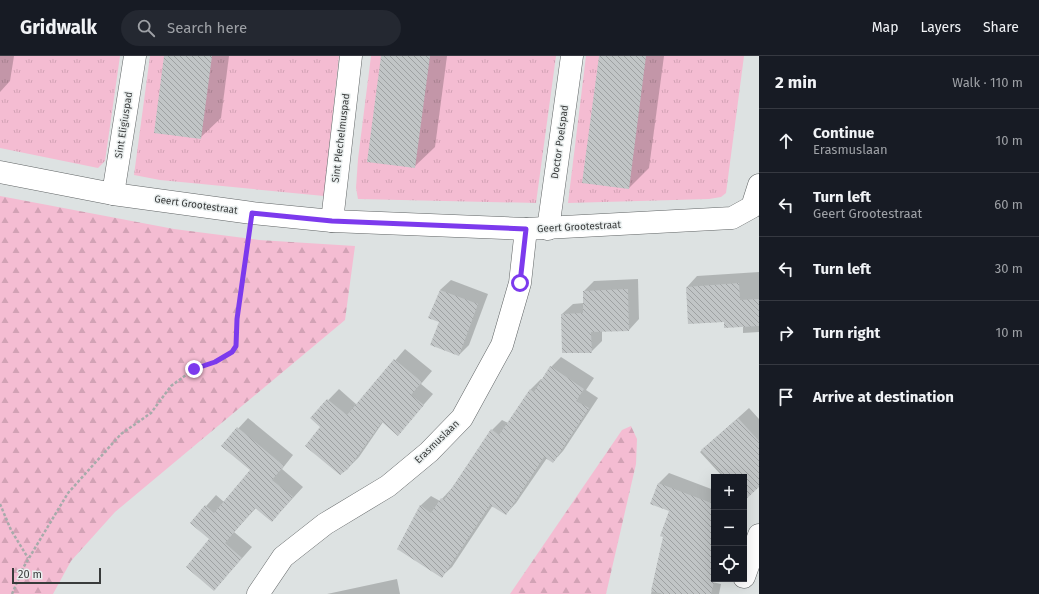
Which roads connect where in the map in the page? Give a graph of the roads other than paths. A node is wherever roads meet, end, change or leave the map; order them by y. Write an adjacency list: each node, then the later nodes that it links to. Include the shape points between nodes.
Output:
1 (135, 56): 6 (street, Sint Eligiuspad)
2 (351, 56): 7 (street, Sint Plechelmuspad)
3 (572, 56): 9 (street, Doctor Poelspad)
4 (0, 172): 6 (street, Geert Grootestraat)
5 (759, 185): 9 (street, Geert Grootestraat, via 752,207 732,218)
6 (113, 194): 7 (street, Geert Grootestraat)
7 (332, 221): 8 (street, Geert Grootestraat)
8 (526, 229): 9 (street, Geert Grootestraat); 13 (street, Erasmuslaan, via 520,283 502,345 462,418 429,452 388,486 324,524 283,557)
9 (548, 229)
10 (759, 535): 11 (street)
11 (747, 569)
12 (743, 582): 14 (street)
13 (258, 594)
14 (740, 594)

